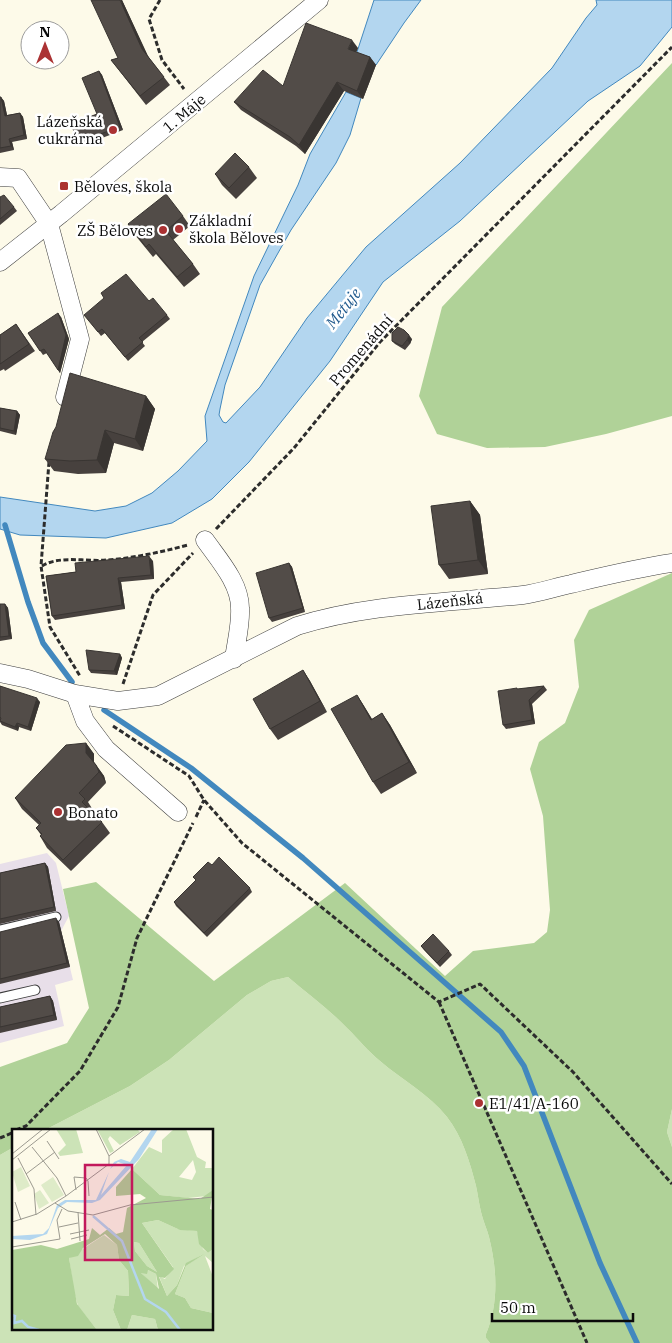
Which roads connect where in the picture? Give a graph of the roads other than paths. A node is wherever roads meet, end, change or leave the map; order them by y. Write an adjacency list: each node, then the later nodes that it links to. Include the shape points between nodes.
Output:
1 (319, 0): 3 (street, 1. Máje)
2 (0, 177): 3 (street, via 18,178)
3 (49, 224): 4 (street, 1. Máje); 5 (street, via 80,339)
4 (0, 262)
5 (62, 410)
6 (205, 540): 8 (street, via 228,571 241,607)
7 (672, 563): 8 (street, Lázeňská, via 525,595 462,599 335,615 297,626)
8 (234, 659): 10 (street, Lázeňská, via 158,696 118,701)
9 (0, 673): 10 (street, Lázeňská)
10 (75, 694): 11 (street, via 85,721 106,749)
11 (178, 812)
12 (56, 917): 13 (lane)
13 (0, 930)
14 (35, 990): 15 (lane)
15 (0, 998)

